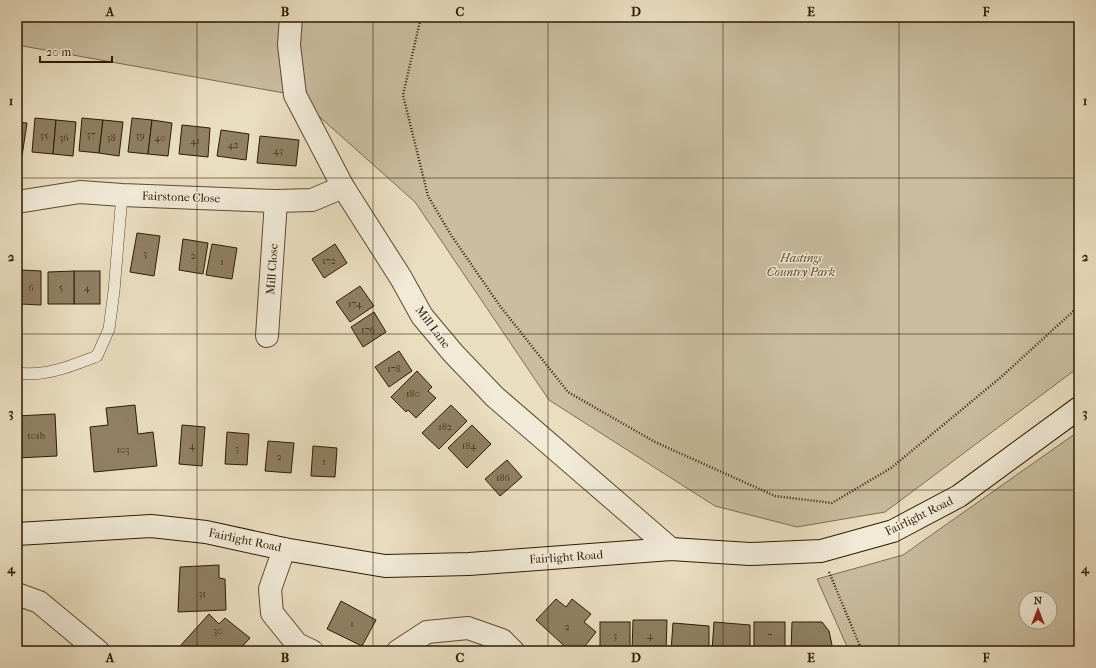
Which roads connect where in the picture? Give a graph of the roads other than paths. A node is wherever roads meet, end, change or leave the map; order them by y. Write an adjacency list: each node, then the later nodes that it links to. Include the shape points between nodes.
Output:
1 (291, 17): 2 (street, Mill Lane, via 289,45 295,95)
2 (343, 187): 4 (street, Fairstone Close, via 312,200); 11 (street, Mill Lane, via 422,316 453,353 495,397)
3 (122, 195): 4 (street, Fairstone Close); 5 (street, Fairstone Close, via 80,192); 7 (lane, via 109,329 97,356 63,370)
4 (276, 201): 6 (street, Mill Close)
5 (17, 202)
6 (267, 336)
7 (17, 373)
8 (1079, 408): 11 (street, Fairlight Road, via 959,496 893,531 821,551 750,554)
9 (17, 534): 10 (street, Fairlight Road, via 151,526 206,532)
10 (284, 549): 11 (street, Fairlight Road, via 385,566 469,564); 14 (street, via 270,589 272,613 297,644)
11 (671, 549)
12 (17, 594): 13 (street, via 39,602)
13 (98, 651)
14 (312, 651)
15 (398, 651): 16 (street, via 427,632 468,628 502,640)
16 (513, 651)

